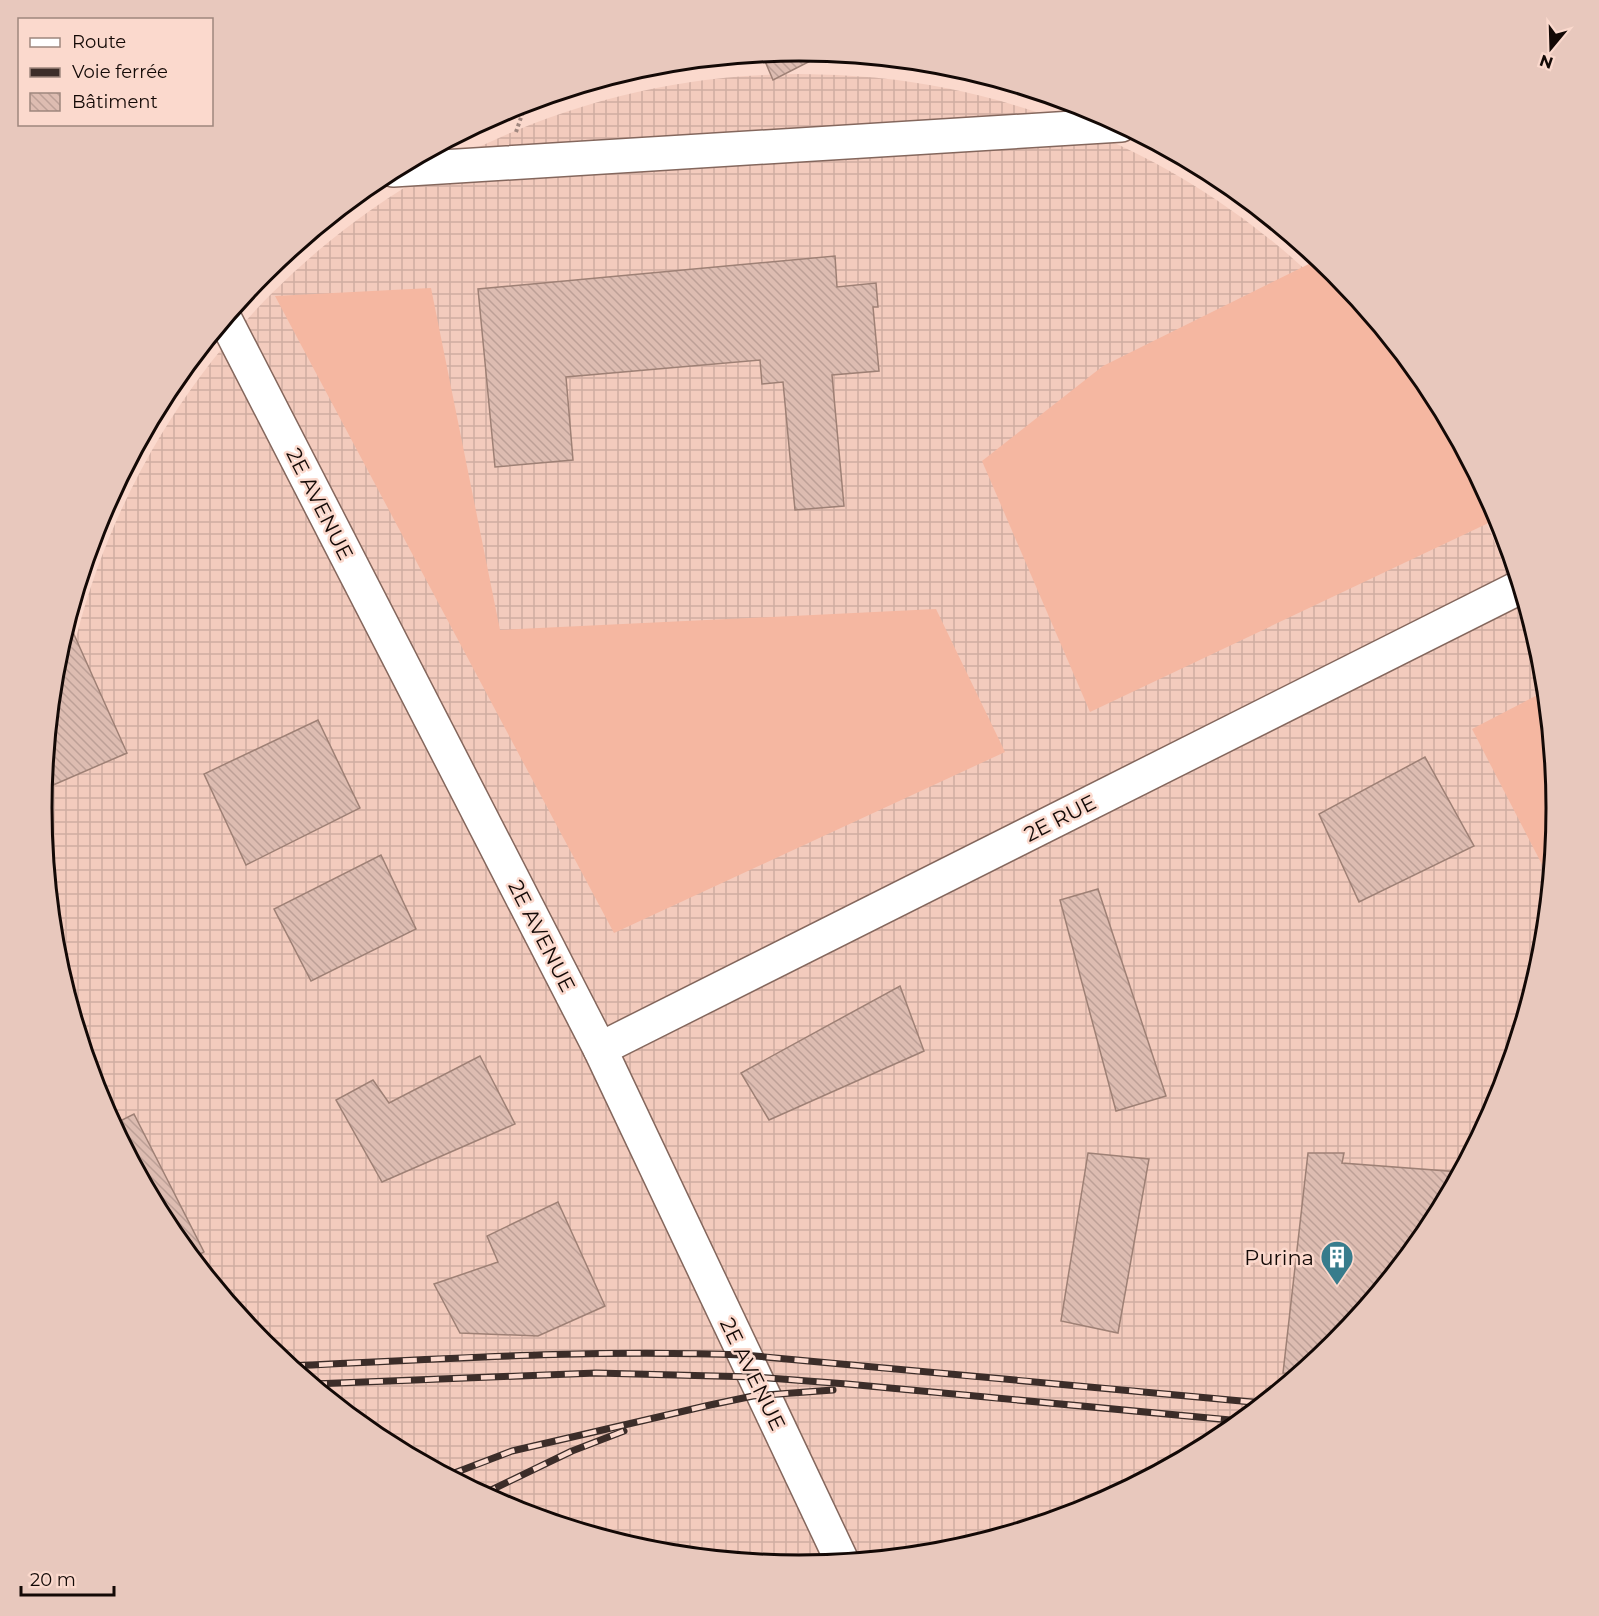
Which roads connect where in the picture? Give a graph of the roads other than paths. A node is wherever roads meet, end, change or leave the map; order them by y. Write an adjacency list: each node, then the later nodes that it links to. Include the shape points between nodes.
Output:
1 (1103, 126): 2 (street)
2 (414, 169)
3 (228, 327): 5 (street, 2E AVENUE)
4 (1514, 590): 5 (street, 2E RUE)
5 (600, 1049): 6 (street, 2E AVENUE)
6 (838, 1553)

